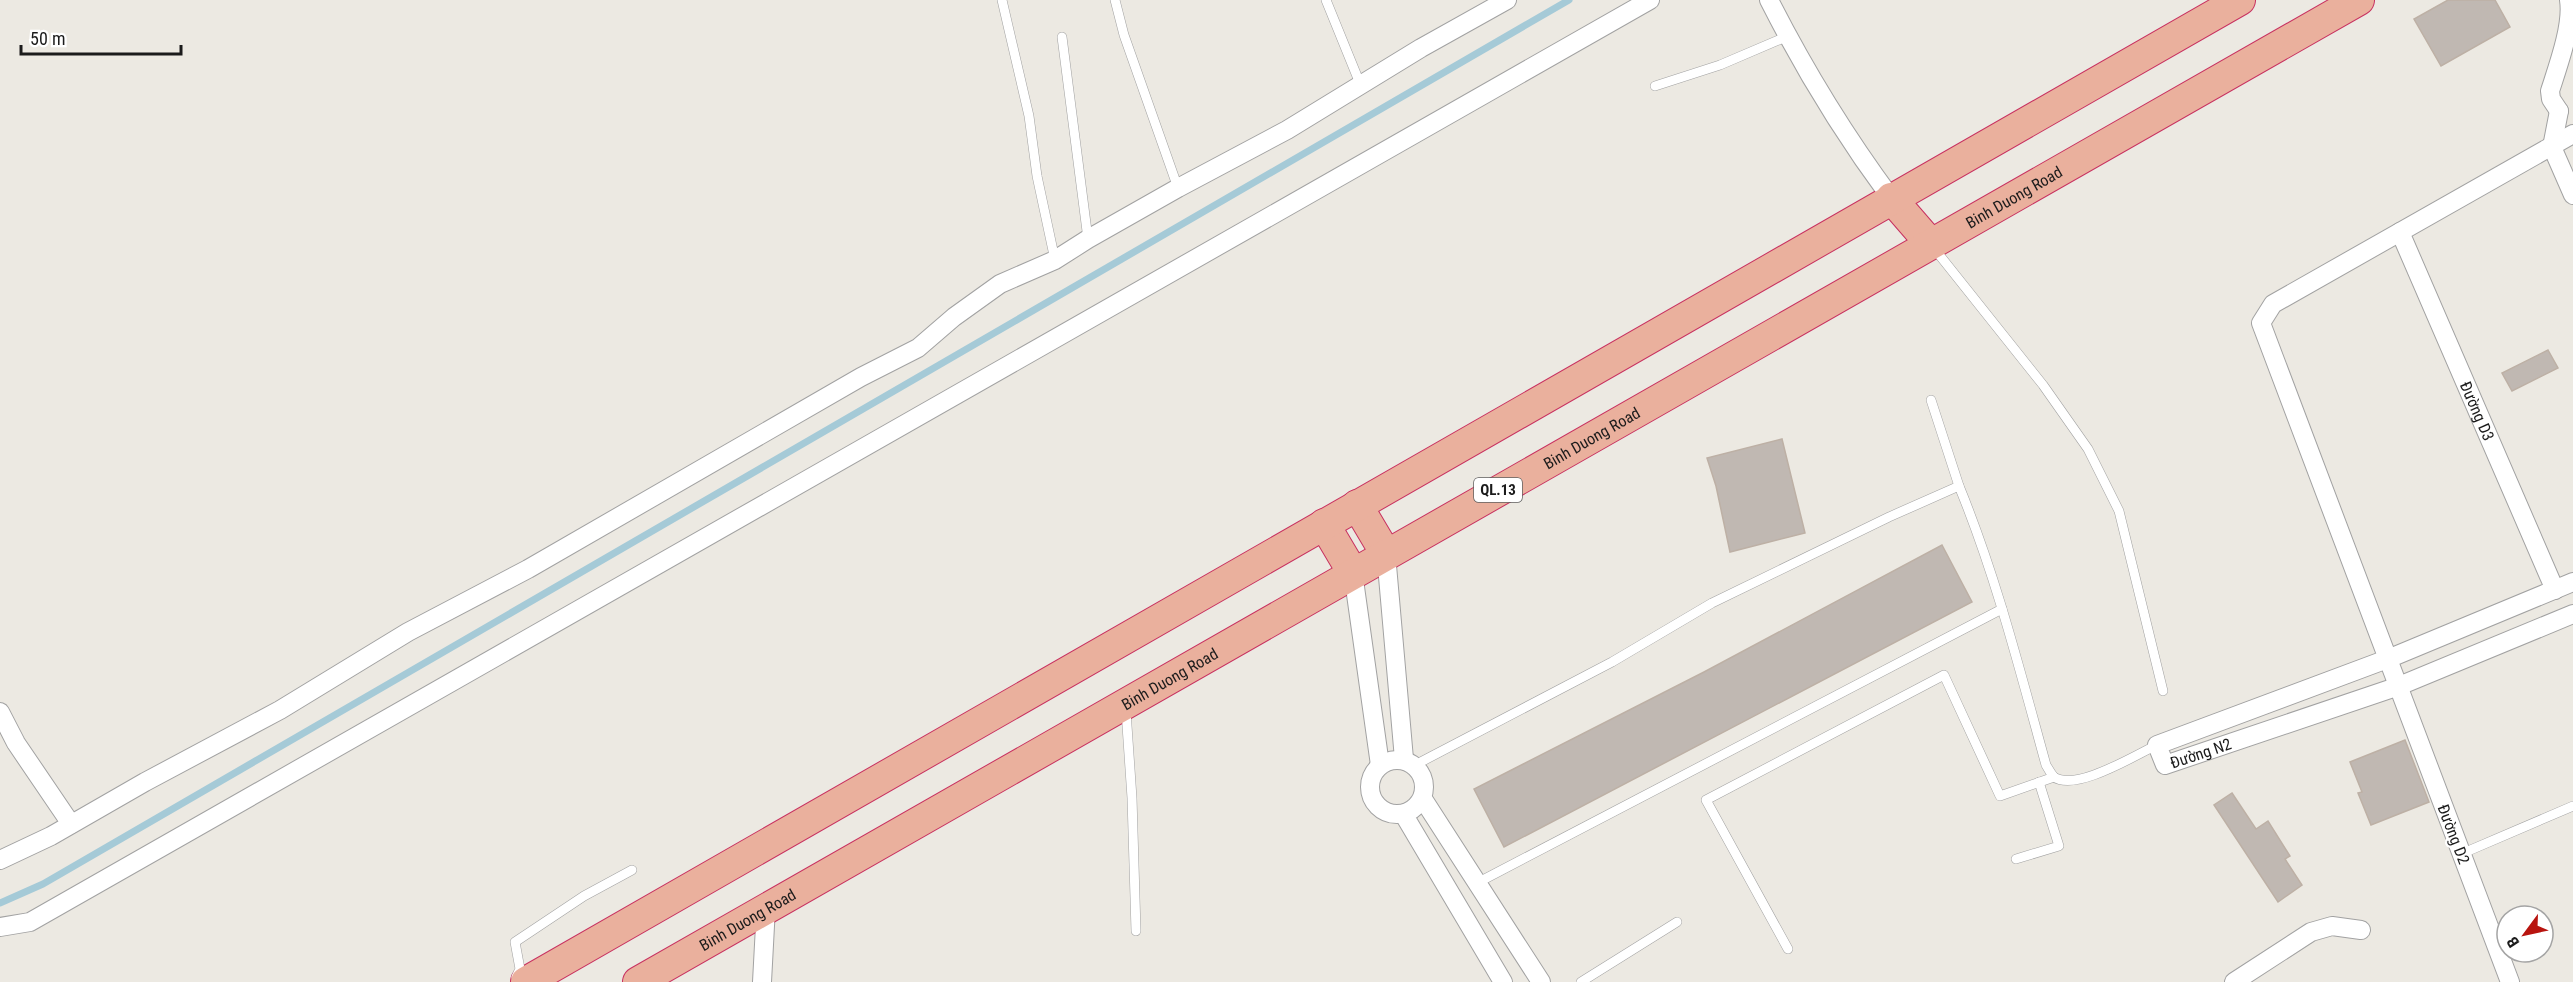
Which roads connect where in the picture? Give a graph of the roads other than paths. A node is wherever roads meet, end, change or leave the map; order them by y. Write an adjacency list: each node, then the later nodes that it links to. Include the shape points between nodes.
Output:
1 (1002, 0): 23 (lane, via 1029,116)
2 (1115, 0): 17 (lane)
3 (1326, 0): 12 (lane)
4 (1507, 0): 12 (street)
5 (1650, 0): 55 (street, via 30,922)
6 (1769, 0): 10 (street)
7 (2240, 0): 19 (highway)
8 (2359, 0): 22 (highway, Binh Duong Road / QL.13)
9 (2568, 0): 14 (street, via 2570,29 2550,91 2551,99)
10 (1788, 36): 13 (lane, via 1720,65); 19 (street, via 1863,161)
11 (1062, 37): 21 (lane)
12 (1361, 86): 17 (street)
13 (1655, 86)
14 (2566, 108): 16 (street)
15 (2573, 134): 16 (street)
16 (2552, 147): 18 (street); 20 (street)
17 (1178, 188): 21 (street)
18 (2573, 195)
19 (1891, 198): 22 (highway); 26 (highway)
20 (2400, 232): 31 (street, Đường D3); 34 (street, Đường D2, via 2273,304 2262,323)
21 (1088, 239): 23 (street)
22 (1929, 243): 28 (highway, Binh Duong Road / QL.13); 36 (lane, via 2088,449 2119,511)
23 (1055, 260): 47 (street, via 1000,285 918,348 528,569 408,632 280,711)
24 (1931, 400): 25 (lane)
25 (1959, 486): 32 (lane); 40 (lane, via 1712,603 1612,662)
26 (1356, 505): 27 (highway); 28 (highway)
27 (1324, 524): 29 (highway); 61 (highway)
28 (1386, 554): 29 (highway, Binh Duong Road / QL.13); 40 (street)
29 (1353, 573): 37 (highway, Binh Duong Road / QL.13); 41 (street)
30 (2573, 582): 31 (street, Đường N2)
31 (2555, 590): 34 (street, Đường N2)
32 (2002, 609): 42 (lane, via 2046,765); 52 (lane)
33 (2573, 614): 35 (street, Đường N2)
34 (2390, 658): 35 (street, Đường D2); 39 (street, Đường N2)
35 (2399, 686): 39 (street, Đường N2, via 2165,765); 48 (street, Đường D2)
36 (2163, 691)
37 (1125, 702): 53 (highway, Binh Duong Road / QL.13); 57 (lane)
38 (0, 712): 47 (street, via 16,743)
39 (2157, 746): 42 (lane, via 2082,780)
40 (1409, 762): 41 (street); 44 (street, via 1425,781)
41 (1380, 765): 46 (street, via 1371,778 1370,792 1376,806 1389,814)
42 (2054, 777): 43 (lane)
43 (2039, 782): 49 (lane, via 2059,846); 58 (lane, via 2000,796 1944,675 1706,800)
44 (1423, 799): 46 (street); 52 (street)
45 (2573, 806): 48 (lane)
46 (1404, 815): 64 (street)
47 (71, 824): 50 (street)
48 (2461, 854): 68 (street, Đường D2)
49 (2016, 859)
50 (0, 860)
51 (632, 870): 60 (lane, via 584,896 515,942 520,969)
52 (1478, 883): 65 (street)
53 (766, 907): 62 (highway, Binh Duong Road / QL.13); 63 (street)
54 (1677, 922): 66 (lane)
55 (0, 927)
56 (2361, 930): 59 (street, via 2332,926 2311,932)
57 (1136, 931)
58 (1788, 949)
59 (2262, 975): 67 (street)
60 (513, 982)
61 (526, 982)
62 (638, 982)
63 (762, 982)
64 (1503, 982)
65 (1541, 982)
66 (1581, 982)
67 (2234, 982)
68 (2510, 982)

